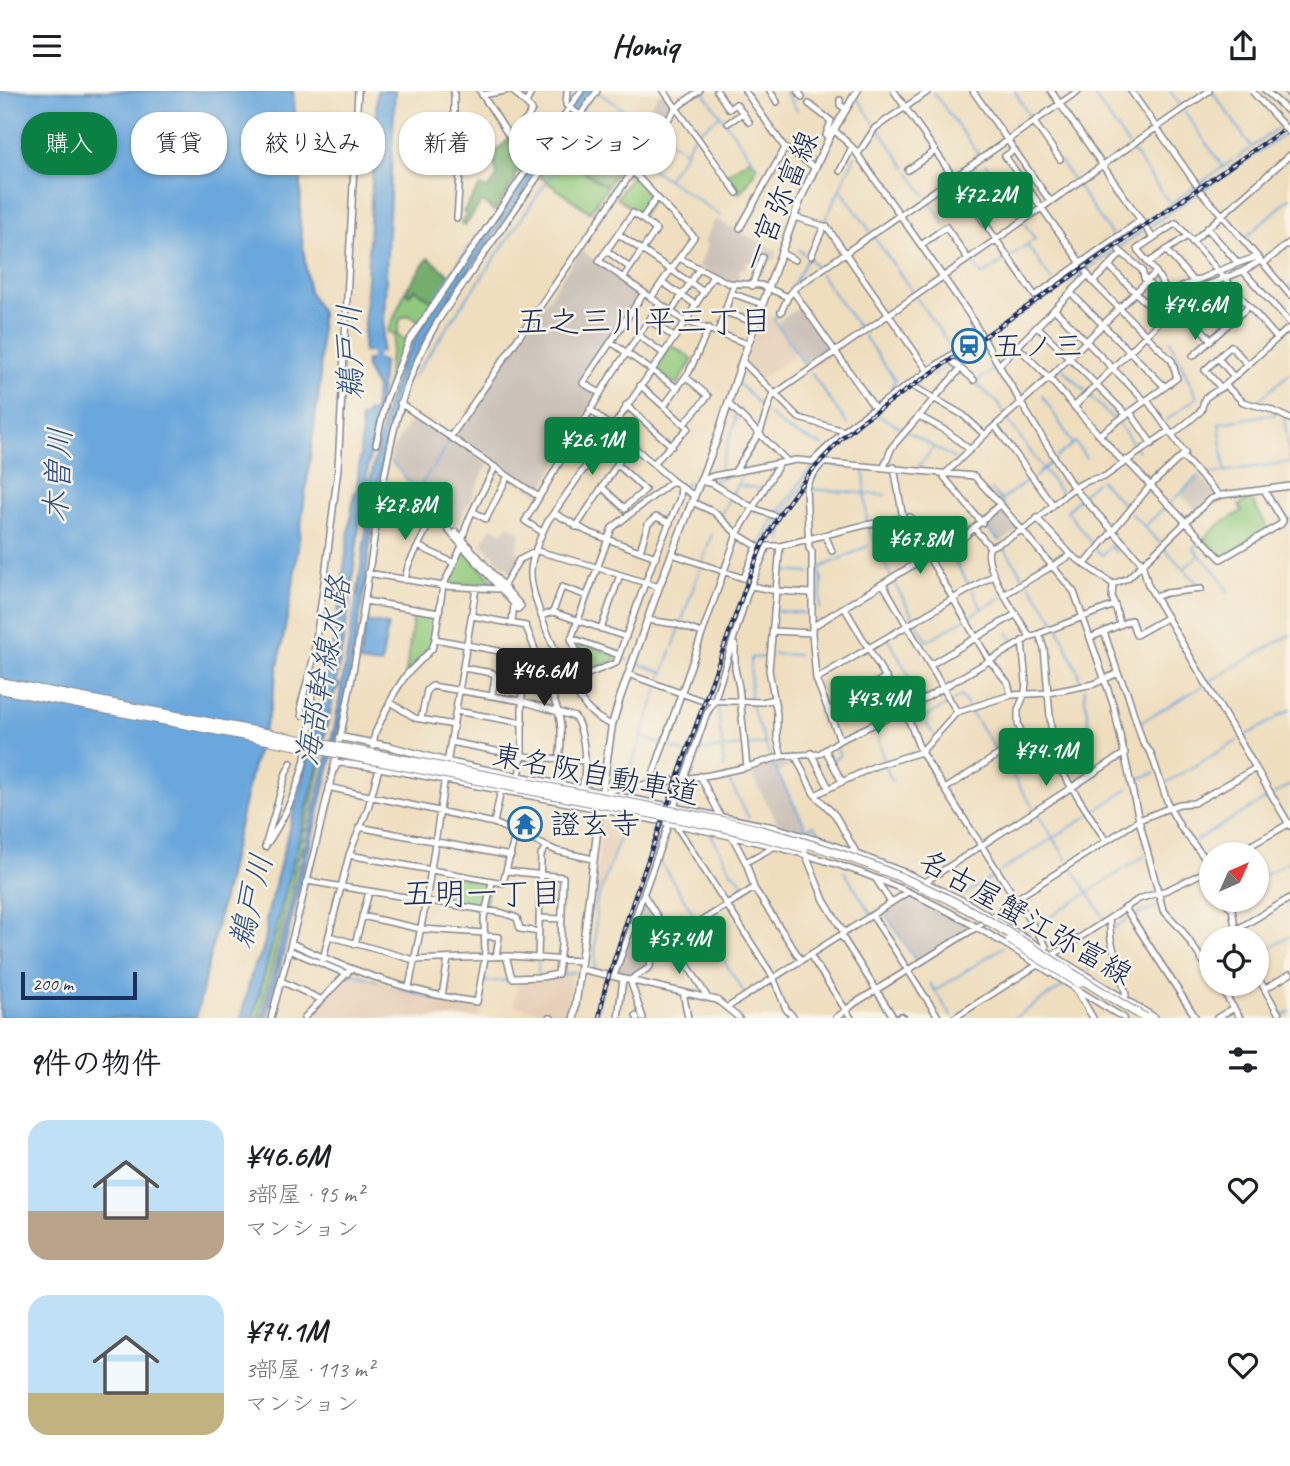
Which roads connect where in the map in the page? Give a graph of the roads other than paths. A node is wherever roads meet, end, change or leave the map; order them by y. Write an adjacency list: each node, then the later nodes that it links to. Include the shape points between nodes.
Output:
1 (358, 91): 338 (street, via 338,468)
2 (454, 91): 76 (street, via 460,173)
3 (505, 91): 23 (street)
4 (513, 91): 27 (street)
5 (532, 91): 27 (street)
6 (567, 91): 31 (street)
7 (581, 91): 31 (street)
8 (597, 91): 36 (street)
9 (664, 91): 33 (street)
10 (699, 91): 33 (street)
11 (717, 91): 30 (street, via 729,109)
12 (770, 91): 26 (street)
13 (857, 91): 34 (main road, 一宮弥富線)
14 (894, 91): 32 (street)
15 (929, 91): 32 (street)
16 (973, 91): 47 (street)
17 (1051, 91): 29 (street)
18 (1078, 91): 29 (street)
19 (1131, 91): 43 (street)
20 (1209, 91): 43 (street)
21 (1252, 91): 45 (street, bridge)
22 (1266, 91): 39 (street)
23 (481, 93): 27 (street, via 509,136 532,110)
24 (749, 94): 30 (street); 49 (street)
25 (840, 100): 34 (street)
26 (777, 101)
27 (526, 103)
28 (808, 104): 46 (street, via 831,121)
29 (1059, 104): 40 (street); 56 (street)
30 (737, 105): 38 (street)
31 (569, 107): 35 (street); 212 (street, via 410,341 386,400)
32 (905, 107): 51 (street); 52 (street, via 876,128)
33 (676, 108): 37 (street); 69 (street)
34 (846, 109): 44 (main road, 一宮弥富線)
35 (575, 112)
36 (581, 112)
37 (673, 112)
38 (743, 113): 41 (street); 42 (street)
39 (1290, 113)
40 (1034, 121): 47 (street); 55 (street)
41 (749, 122)
42 (728, 123)
43 (1156, 128): 56 (street); 67 (street)
44 (834, 130): 46 (main road, 一宮弥富線); 48 (street)
45 (1290, 133)
46 (826, 135): 58 (main road, 一宮弥富線)
47 (1007, 140): 50 (street); 54 (street)
48 (852, 147): 52 (street); 59 (street)
49 (785, 148): 58 (street); 80 (street)
50 (1014, 150): 61 (street); 66 (street, via 1005,156)
51 (935, 151): 60 (street); 65 (street)
52 (858, 154): 73 (street)
53 (1290, 155): 74 (street)
54 (982, 158): 57 (street); 65 (street)
55 (1060, 159)
56 (1103, 165): 71 (street); 78 (street)
57 (988, 166)
58 (814, 167): 75 (main road, 一宮弥富線)
59 (840, 170)
60 (908, 170)
61 (1030, 172): 66 (street); 71 (street)
62 (538, 175): 191 (street, via 440,316 420,351)
63 (631, 175): 210 (street)
64 (634, 175): 70 (street)
65 (954, 178): 73 (street); 85 (street)
66 (1021, 178): 72 (street)
67 (1196, 184)
68 (1201, 192): 74 (street)
69 (737, 193)
70 (656, 198): 77 (street); 95 (street, via 694,237)
71 (1050, 201): 72 (street)
72 (1042, 208): 85 (street); 99 (street)
73 (900, 215): 87 (street); 92 (street)
74 (1222, 215): 81 (street); 98 (street)
75 (794, 217): 79 (street); 91 (main road, 一宮弥富線)
76 (457, 219)
77 (642, 219): 82 (street, via 633,213); 88 (street, via 656,230)
78 (1141, 220): 83 (street); 99 (street)
79 (824, 226): 92 (street); 93 (street)
80 (740, 228)
81 (1207, 228): 84 (street); 100 (street)
82 (618, 234): 88 (street); 90 (street)
83 (1153, 238): 84 (street, via 1176,223); 101 (street, via 1137,249)
84 (1189, 239): 89 (street); 108 (street)
85 (996, 240): 96 (street); 99 (street, via 1035,296)
86 (1290, 241): 98 (street)
87 (921, 245): 96 (street, via 946,227); 110 (street)
88 (642, 250): 103 (street); 104 (street)
89 (1166, 250): 101 (street); 117 (street)
90 (607, 251): 103 (street); 111 (street, via 599,261)
91 (781, 253): 97 (street); 119 (main road, 一宮弥富線)
92 (846, 253): 120 (street); 141 (street)
93 (811, 256)
94 (762, 257): 118 (street)
95 (679, 258): 104 (street); 105 (street)
96 (968, 259): 110 (street)
97 (794, 260)
98 (1260, 261): 100 (street); 106 (street); 127 (street)
99 (1080, 262)
100 (1237, 262): 108 (street)
101 (1148, 263): 107 (street)
102 (1109, 266): 112 (street, via 1121,251); 114 (street); 122 (street)
103 (630, 268): 111 (street)
104 (670, 269): 113 (street); 115 (street)
105 (699, 269): 109 (street); 115 (street)
106 (1243, 271): 108 (street); 148 (street)
107 (1156, 272): 112 (street); 123 (street)
108 (1221, 275): 117 (street); 135 (street)
109 (713, 276): 116 (street); 121 (street)
110 (943, 277): 141 (street); 171 (street)
111 (623, 278): 124 (street)
112 (1147, 281): 122 (street); 142 (street, via 1170,311)
113 (662, 282): 128 (street); 129 (street)
114 (1093, 282): 126 (street, via 1087,274); 137 (street)
115 (690, 283): 121 (street); 128 (street)
116 (734, 284): 118 (street); 125 (street)
117 (1196, 285): 123 (street); 131 (street); 146 (street)
118 (752, 286): 119 (street)
119 (768, 288): 130 (street); 133 (main road, 一宮弥富線)
120 (793, 291): 130 (street); 161 (street)
121 (704, 292): 134 (street)
122 (1136, 292): 137 (street); 142 (street)
123 (1169, 292): 131 (street)
124 (644, 293): 129 (street); 158 (street)
125 (731, 293): 133 (street); 139 (street)
126 (1071, 293): 136 (street); 147 (street)
127 (1290, 295)
128 (682, 296): 134 (street); 138 (street)
129 (651, 297): 132 (street)
130 (788, 297): 140 (street)
131 (1174, 298): 156 (street)
132 (660, 304): 138 (street); 143 (street)
133 (762, 304): 145 (main road, 一宮弥富線)
134 (696, 305): 144 (street)
135 (1249, 306): 146 (street); 155 (street)
136 (1054, 309): 149 (street); 157 (street)
137 (1119, 309): 147 (street); 153 (street)
138 (671, 312): 144 (street)
139 (725, 312): 145 (street); 151 (street)
140 (781, 312)
141 (889, 315): 161 (street); 176 (street)
142 (1162, 319): 153 (street)
143 (649, 320): 152 (street); 154 (street)
144 (686, 321): 150 (street); 154 (street)
145 (756, 323): 159 (main road, 一宮弥富線)
146 (1230, 323): 156 (street)
147 (1102, 325): 157 (street); 162 (street)
148 (1290, 325): 155 (street)
149 (1037, 326): 160 (street); 167 (street)
150 (709, 328): 151 (street); 177 (street)
151 (718, 332): 159 (street)
152 (638, 335): 163 (street); 164 (street)
153 (1146, 335): 162 (street); 185 (street, via 1172,361 1177,378)
154 (674, 337): 164 (street)
155 (1277, 338): 172 (street)
156 (1211, 340): 166 (street)
157 (1086, 341): 167 (street); 173 (street)
158 (611, 342): 163 (street); 187 (street, via 583,383)
159 (748, 344): 169 (main road, 一宮弥富線)
160 (1017, 347): 171 (street); 179 (street)
161 (835, 352): 188 (street); 197 (street)
162 (1130, 352): 173 (street); 185 (street)
163 (626, 353): 175 (street); 187 (street)
164 (663, 353): 175 (street)
165 (954, 353): 176 (street)
166 (1193, 356)
167 (1069, 358): 179 (street); 183 (street)
168 (1218, 358): 172 (street, via 1231,346); 178 (street); 184 (street, via 1205,370)
169 (742, 361): 188 (street); 192 (main road, 一宮弥富線)
170 (953, 362): 174 (street)
171 (1000, 364): 193 (street)
172 (1248, 365): 178 (street)
173 (1113, 368): 183 (street); 190 (street)
174 (960, 369): 180 (street); 189 (street)
175 (652, 370): 182 (street); 186 (street)
176 (928, 370): 181 (street)
177 (685, 377): 186 (street); 202 (street, via 708,396)
178 (1234, 377): 184 (street)
179 (1049, 378): 193 (street); 196 (street)
180 (974, 380)
181 (909, 384): 189 (street); 197 (street)
182 (640, 385): 194 (street); 195 (street)
183 (1097, 385): 196 (street); 199 (street)
184 (1223, 386): 201 (street, via 1243,402); 207 (street, via 1205,398 1201,411)
185 (1165, 387): 190 (street)
186 (677, 388): 195 (street)
187 (600, 393): 198 (street)
188 (775, 394): 205 (street, via 799,418); 206 (street)
189 (934, 399): 200 (street); 209 (street, via 973,422)
190 (1146, 400): 199 (street); 207 (street)
191 (400, 403): 210 (street); 281 (street)
192 (729, 403): 206 (street); 230 (main road, 一宮弥富線)
193 (1021, 403): 204 (street); 235 (street)
194 (626, 405): 203 (street); 214 (street)
195 (664, 406): 202 (street)
196 (1075, 406): 208 (street)
197 (874, 407): 205 (street)
198 (590, 409): 203 (street); 238 (street)
199 (1128, 414): 208 (street); 213 (street)
200 (919, 416): 215 (street); 224 (street, via 892,447)
201 (1290, 418)
202 (684, 424): 214 (street, via 688,428)
203 (612, 426): 211 (street); 245 (street)
204 (995, 426): 209 (street); 241 (street)
205 (844, 431): 217 (street)
206 (758, 433): 219 (street); 226 (street)
207 (1170, 433): 213 (street); 216 (street, via 1185,453)
208 (1100, 434): 218 (street)
209 (985, 435): 215 (street)
210 (451, 436): 223 (street)
211 (631, 443): 221 (street); 222 (street)
212 (376, 444)
213 (1152, 444): 218 (street)
214 (672, 446): 221 (street)
215 (970, 450): 227 (street)
216 (1182, 456): 231 (street); 237 (street)
217 (813, 461): 219 (street); 220 (street)
218 (1125, 461): 231 (street); 235 (street, via 1104,477)
219 (783, 462): 226 (street); 242 (street)
220 (823, 462): 224 (street); 261 (street, via 807,484)
221 (654, 463): 229 (street)
222 (617, 464): 233 (street); 243 (street, via 645,490)
223 (495, 467): 228 (street); 244 (street)
224 (884, 467): 225 (street)
225 (894, 467): 227 (street); 247 (street)
226 (735, 471): 230 (street)
227 (945, 474): 240 (street, via 974,476); 250 (street)
228 (508, 476): 238 (street); 244 (street, via 486,519)
229 (673, 481): 234 (street); 243 (street, via 650,500)
230 (700, 481): 239 (main road, 一宮弥富線); 242 (street)
231 (1150, 486): 251 (street); 254 (street)
232 (1290, 486): 236 (street)
233 (602, 487): 243 (street); 252 (street)
234 (681, 487): 239 (street); 249 (street)
235 (1073, 487): 241 (street); 254 (street)
236 (1264, 490): 237 (street); 251 (street, via 1283,521 1222,559)
237 (1219, 495): 251 (street)
238 (539, 497): 257 (street, via 525,521)
239 (693, 499): 258 (street); 270 (main road, 一宮弥富線)
240 (1000, 504): 250 (street); 255 (street)
241 (1053, 505): 248 (street)
242 (753, 508): 246 (street); 258 (street)
243 (626, 511): 260 (street)
244 (474, 512): 262 (street)
245 (554, 513): 252 (street); 257 (street)
246 (775, 516)
247 (903, 518): 259 (street); 265 (street, via 925,525)
248 (1037, 518): 255 (street); 271 (street)
249 (670, 523): 268 (street, via 656,517 648,524); 273 (street)
250 (982, 523): 253 (street)
251 (1185, 523): 276 (street)
252 (576, 527): 260 (street)
253 (975, 529): 265 (street, via 959,542); 266 (street)
254 (1113, 529): 275 (street); 276 (street)
255 (1022, 530): 266 (street); 278 (street)
256 (456, 532): 262 (street)
257 (542, 532): 267 (street)
258 (737, 534): 280 (street); 284 (street, via 757,546)
259 (825, 535): 261 (street); 269 (street)
260 (608, 539): 268 (street); 279 (street)
261 (810, 539): 264 (street); 296 (street)
262 (462, 542): 263 (street, via 434,514); 274 (street); 291 (street)
263 (418, 545): 274 (street); 285 (street)
264 (780, 546): 287 (street, via 767,546); 295 (street)
265 (944, 546): 272 (street)
266 (990, 547): 283 (street, via 988,561)
267 (537, 551): 279 (street); 291 (street, via 519,560); 309 (street, via 531,570)
268 (639, 551): 273 (street)
269 (832, 551)
270 (672, 554): 277 (main road, 一宮弥富線); 280 (street)
271 (1071, 555): 275 (street); 278 (street)
272 (928, 556): 288 (street); 300 (street)
273 (656, 558): 277 (street); 286 (street)
274 (454, 563): 290 (street)
275 (1084, 563): 289 (street)
276 (1142, 563): 289 (street, via 1128,578); 299 (street)
277 (668, 564): 292 (main road, 一宮弥富線)
278 (1054, 566): 297 (street); 307 (street, via 1070,585)
279 (598, 568): 282 (street); 298 (street)
280 (724, 572): 284 (street); 320 (street)
281 (368, 573): 285 (street); 301 (street)
282 (620, 575): 286 (street); 316 (street)
283 (994, 575): 297 (street); 300 (street)
284 (744, 578): 287 (street)
285 (405, 580): 290 (street)
286 (646, 582): 292 (street); 323 (street)
287 (751, 584): 295 (street); 322 (street)
288 (883, 584): 303 (street); 315 (street)
289 (1113, 584): 302 (street)
290 (443, 586): 293 (street); 305 (street)
291 (503, 586): 293 (street); 313 (street, via 518,607)
292 (659, 587): 311 (main road, 一宮弥富線)
293 (476, 588): 308 (street)
294 (1201, 589): 299 (street)
295 (777, 591): 296 (street); 318 (street)
296 (811, 593): 317 (street)
297 (1005, 594): 306 (street)
298 (587, 596): 304 (street, via 562,587); 312 (street)
299 (1155, 597): 310 (street)
300 (953, 599): 315 (street); 324 (street)
301 (365, 601): 305 (street); 369 (street)
302 (1115, 605): 307 (street); 314 (street)
303 (844, 607): 317 (street); 331 (street)
304 (553, 612): 309 (street); 312 (street)
305 (439, 613): 328 (street)
306 (1016, 614): 324 (street); 325 (street)
307 (1084, 615): 321 (street); 326 (street)
308 (472, 616): 313 (street); 330 (street)
309 (541, 616): 367 (street, via 585,706)
310 (1168, 617): 314 (street, via 1136,635 1130,620); 388 (street)
311 (647, 619): 320 (street); 340 (main road, 一宮弥富線)
312 (578, 621): 316 (street); 327 (street)
313 (512, 622): 333 (street, via 526,626 537,655)
314 (1120, 624): 319 (street)
315 (907, 625): 331 (street); 335 (street)
316 (601, 629): 323 (street)
317 (812, 630): 318 (street); 342 (street)
318 (773, 631): 353 (street, via 769,670)
319 (1104, 632): 326 (street); 339 (street)
320 (702, 633): 349 (street)
321 (1039, 634): 325 (street); 350 (street)
322 (735, 635): 355 (street); 357 (street)
323 (626, 637): 332 (street)
324 (976, 637): 334 (street); 335 (street)
325 (1030, 637): 329 (street)
326 (1092, 637): 343 (street)
327 (572, 638): 332 (street); 332 (street, via 588,674 616,663)
328 (435, 639): 330 (street); 356 (street)
329 (1022, 641): 334 (street); 348 (street)
330 (467, 646): 336 (street); 337 (street, via 499,651)
331 (869, 648): 341 (street); 342 (street)
332 (619, 655)
333 (531, 659): 337 (street); 361 (street)
334 (989, 660): 345 (street); 351 (street, via 1008,683)
335 (930, 665): 345 (street)
336 (463, 668): 347 (street); 352 (street, via 493,673)
337 (514, 669): 354 (street, via 522,680)
338 (310, 673): 363 (street); 384 (street, via 311,732 305,758 296,791 264,849)
339 (1118, 673): 343 (street); 406 (street)
340 (628, 674): 349 (street); 367 (main road, 一宮弥富線)
341 (886, 677): 358 (street); 360 (street)
342 (816, 679): 360 (street)
343 (1107, 679): 350 (street); 377 (street)
344 (0, 683): 519 (highway, 東名阪自動車道, bridge, via 723,821 796,839 865,862 947,898)
345 (943, 687): 358 (street); 362 (street)
346 (0, 689): 518 (highway, 東名阪自動車道, bridge, via 722,827 794,845 863,867 957,909)
347 (460, 690): 352 (street); 359 (street); 364 (street, via 432,685)
348 (1025, 693): 350 (street); 351 (street); 371 (street, via 1018,710)
349 (681, 694): 357 (street); 394 (street)
350 (1048, 694): 368 (street)
351 (1011, 695): 362 (street)
352 (492, 696): 354 (street)
353 (774, 699): 355 (street); 380 (street)
354 (522, 701): 361 (street); 365 (street)
355 (741, 701): 357 (street); 386 (street)
356 (390, 702): 364 (street); 373 (street)
357 (714, 702): 391 (street)
358 (905, 709): 370 (street); 375 (street)
359 (456, 711): 365 (street); 366 (street)
360 (828, 711): 370 (street)
361 (560, 712): 381 (street); 382 (street, via 575,717 579,724)
362 (957, 712): 375 (street)
363 (302, 715)
364 (421, 719): 366 (street)
365 (523, 723): 379 (street)
366 (454, 725): 372 (street)
367 (612, 725): 401 (main road, 一宮弥富線)
368 (1052, 735): 371 (street); 395 (street, via 1060,769)
369 (340, 737): 373 (main road, 名古屋蟹江弥富線); 396 (street)
370 (841, 740): 374 (street)
371 (1024, 740): 399 (street)
372 (451, 742): 379 (street); 383 (street)
373 (373, 743): 383 (main road, 名古屋蟹江弥富線); 385 (street)
374 (826, 751): 376 (street); 393 (street)
375 (921, 752): 393 (street); 399 (street)
376 (811, 753): 378 (street); 398 (street)
377 (1125, 753): 395 (street); 410 (street)
378 (795, 755): 380 (street); 402 (street)
379 (522, 756): 381 (street); 390 (street)
380 (782, 756): 386 (street)
381 (559, 759): 382 (street)
382 (585, 761): 397 (street)
383 (448, 762): 390 (main road, 名古屋蟹江弥富線); 392 (street)
384 (291, 763)
385 (370, 766): 387 (street); 396 (street, via 337,764)
386 (747, 767): 389 (street)
387 (379, 768): 392 (street); 404 (street)
388 (1256, 768): 406 (street, via 1194,803); 413 (street)
389 (700, 776): 391 (street); 409 (street)
390 (523, 777): 397 (main road, 名古屋蟹江弥富線); 403 (street)
391 (683, 777): 394 (street); 405 (street)
392 (444, 779): 400 (street); 408 (street)
393 (842, 782): 398 (street)
394 (650, 783): 401 (street)
395 (1072, 787): 417 (street); 421 (street)
396 (330, 789): 404 (street); 435 (street)
397 (582, 789): 401 (main road, 名古屋蟹江弥富線)
398 (829, 789): 402 (street)
399 (945, 789): 421 (street)
400 (501, 790): 403 (street); 411 (street)
401 (603, 794): 405 (main road, 名古屋蟹江弥富線); 407 (main road, 一宮弥富線)
402 (815, 795): 425 (street, via 835,815)
403 (525, 796): 407 (street)
404 (371, 797): 408 (street); 414 (street)
405 (673, 807): 409 (main road, 名古屋蟹江弥富線); 412 (street)
406 (1169, 807): 410 (street); 423 (street)
407 (600, 809): 412 (street); 428 (main road, 一宮弥富線)
408 (439, 811): 411 (street); 418 (street)
409 (721, 817): 425 (main road, 名古屋蟹江弥富線, via 776,828)
410 (1139, 820): 417 (street); 442 (street)
411 (494, 823): 415 (street)
412 (672, 824): 416 (street); 443 (street); 448 (street)
413 (1289, 824): 419 (street)
414 (359, 827): 418 (street); 426 (street)
415 (516, 831): 422 (street); 427 (street)
416 (732, 836): 420 (street); 429 (street)
417 (1106, 841): 445 (street)
418 (434, 842): 427 (street); 430 (street)
419 (1257, 842)
420 (777, 845): 424 (street); 429 (street)
421 (981, 845): 437 (street); 445 (street)
422 (546, 847): 428 (street); 432 (street)
423 (1199, 852)
424 (805, 853): 434 (street); 462 (street)
425 (858, 854): 437 (main road, 名古屋蟹江弥富線)
426 (349, 855): 430 (street); 438 (street)
427 (511, 856): 431 (street)
428 (593, 859): 481 (main road, 一宮弥富線)
429 (746, 862): 439 (street)
430 (430, 870): 436 (street); 446 (street)
431 (507, 871): 432 (street); 436 (street, via 503,883)
432 (541, 874): 454 (street); 455 (street, via 563,877)
433 (1199, 874): 442 (street)
434 (874, 878): 441 (street); 447 (street)
435 (307, 881): 438 (street); 466 (street)
436 (492, 882): 450 (street)
437 (925, 882): 453 (main road, 名古屋蟹江弥富線)
438 (341, 887): 440 (street); 463 (street)
439 (754, 888): 448 (street); 479 (street)
440 (369, 892): 446 (street); 452 (street)
441 (908, 892): 447 (street); 458 (street)
442 (1158, 893): 449 (street); 471 (street, via 1163,910)
443 (644, 895): 464 (street); 485 (street)
444 (1290, 898): 457 (street)
445 (1016, 899): 453 (street); 467 (street)
446 (426, 902): 450 (street); 459 (street)
447 (891, 903): 451 (street)
448 (727, 906): 464 (street); 486 (street)
449 (1125, 908): 456 (street); 521 (street)
450 (486, 911): 460 (street, via 517,918 520,929); 461 (street)
451 (872, 915): 462 (street); 482 (street)
452 (362, 916): 459 (street); 465 (street)
453 (993, 917): 458 (street); 467 (main road, 名古屋蟹江弥富線)
454 (539, 918): 455 (street); 460 (street)
455 (562, 919): 476 (street)
456 (1109, 919): 469 (street); 499 (street)
457 (1243, 926)
458 (978, 927): 480 (street); 482 (street)
459 (421, 929): 461 (street); 477 (street)
460 (539, 932): 474 (street)
461 (485, 934): 472 (street, via 499,937); 473 (street)
462 (843, 934): 468 (street); 492 (street)
463 (329, 936): 465 (street); 475 (street)
464 (672, 940): 487 (street, via 652,952 650,967); 497 (street)
465 (355, 944): 477 (street)
466 (290, 947): 475 (street); 483 (street); 488 (street)
467 (1045, 950): 469 (main road, 名古屋蟹江弥富線)
468 (810, 954): 479 (street); 502 (street)
469 (1052, 955): 499 (main road, 名古屋蟹江弥富線)
470 (506, 956): 472 (street); 474 (street); 476 (street, via 512,978 558,974)
471 (1199, 956)
472 (496, 957): 473 (street)
473 (485, 958): 478 (street); 494 (street, via 477,1002)
474 (538, 958): 476 (street)
475 (323, 959): 483 (street)
476 (560, 959): 481 (street)
477 (414, 960): 478 (street); 491 (street)
478 (448, 960): 494 (street)
479 (801, 960): 486 (street)
480 (1039, 964): 489 (street); 515 (street)
481 (581, 965): 485 (street); 506 (main road, 一宮弥富線)
482 (908, 969): 492 (street); 514 (street)
483 (349, 971): 491 (street); 498 (street)
484 (1290, 974): 490 (street)
485 (614, 977): 487 (street)
486 (773, 978): 500 (street); 510 (street)
487 (626, 979): 493 (street); 503 (street); 507 (street)
488 (281, 981): 498 (street); 504 (street)
489 (1073, 986): 516 (street); 517 (street)
490 (1269, 986)
491 (409, 987): 494 (street)
492 (876, 990): 502 (street); 513 (street)
493 (683, 992): 497 (street); 508 (street)
494 (442, 996)
495 (1226, 996): 501 (street)
496 (1269, 996): 524 (street)
497 (708, 998): 500 (street)
498 (322, 1000): 505 (street)
499 (1125, 1001): 520 (main road, 名古屋蟹江弥富線)
500 (727, 1007): 509 (street)
501 (1234, 1008): 522 (street); 523 (street)
502 (846, 1010): 511 (street); 512 (street)
503 (640, 1017)
504 (271, 1018)
505 (304, 1018)
506 (574, 1018)
507 (618, 1018)
508 (688, 1018)
509 (739, 1018)
510 (794, 1018)
511 (836, 1018)
512 (852, 1018)
513 (894, 1018)
514 (939, 1018)
515 (954, 1018)
516 (1093, 1018)
517 (1124, 1018)
518 (1135, 1018)
519 (1146, 1018)
520 (1155, 1018)
521 (1196, 1018)
522 (1217, 1018)
523 (1240, 1018)
524 (1281, 1018)

